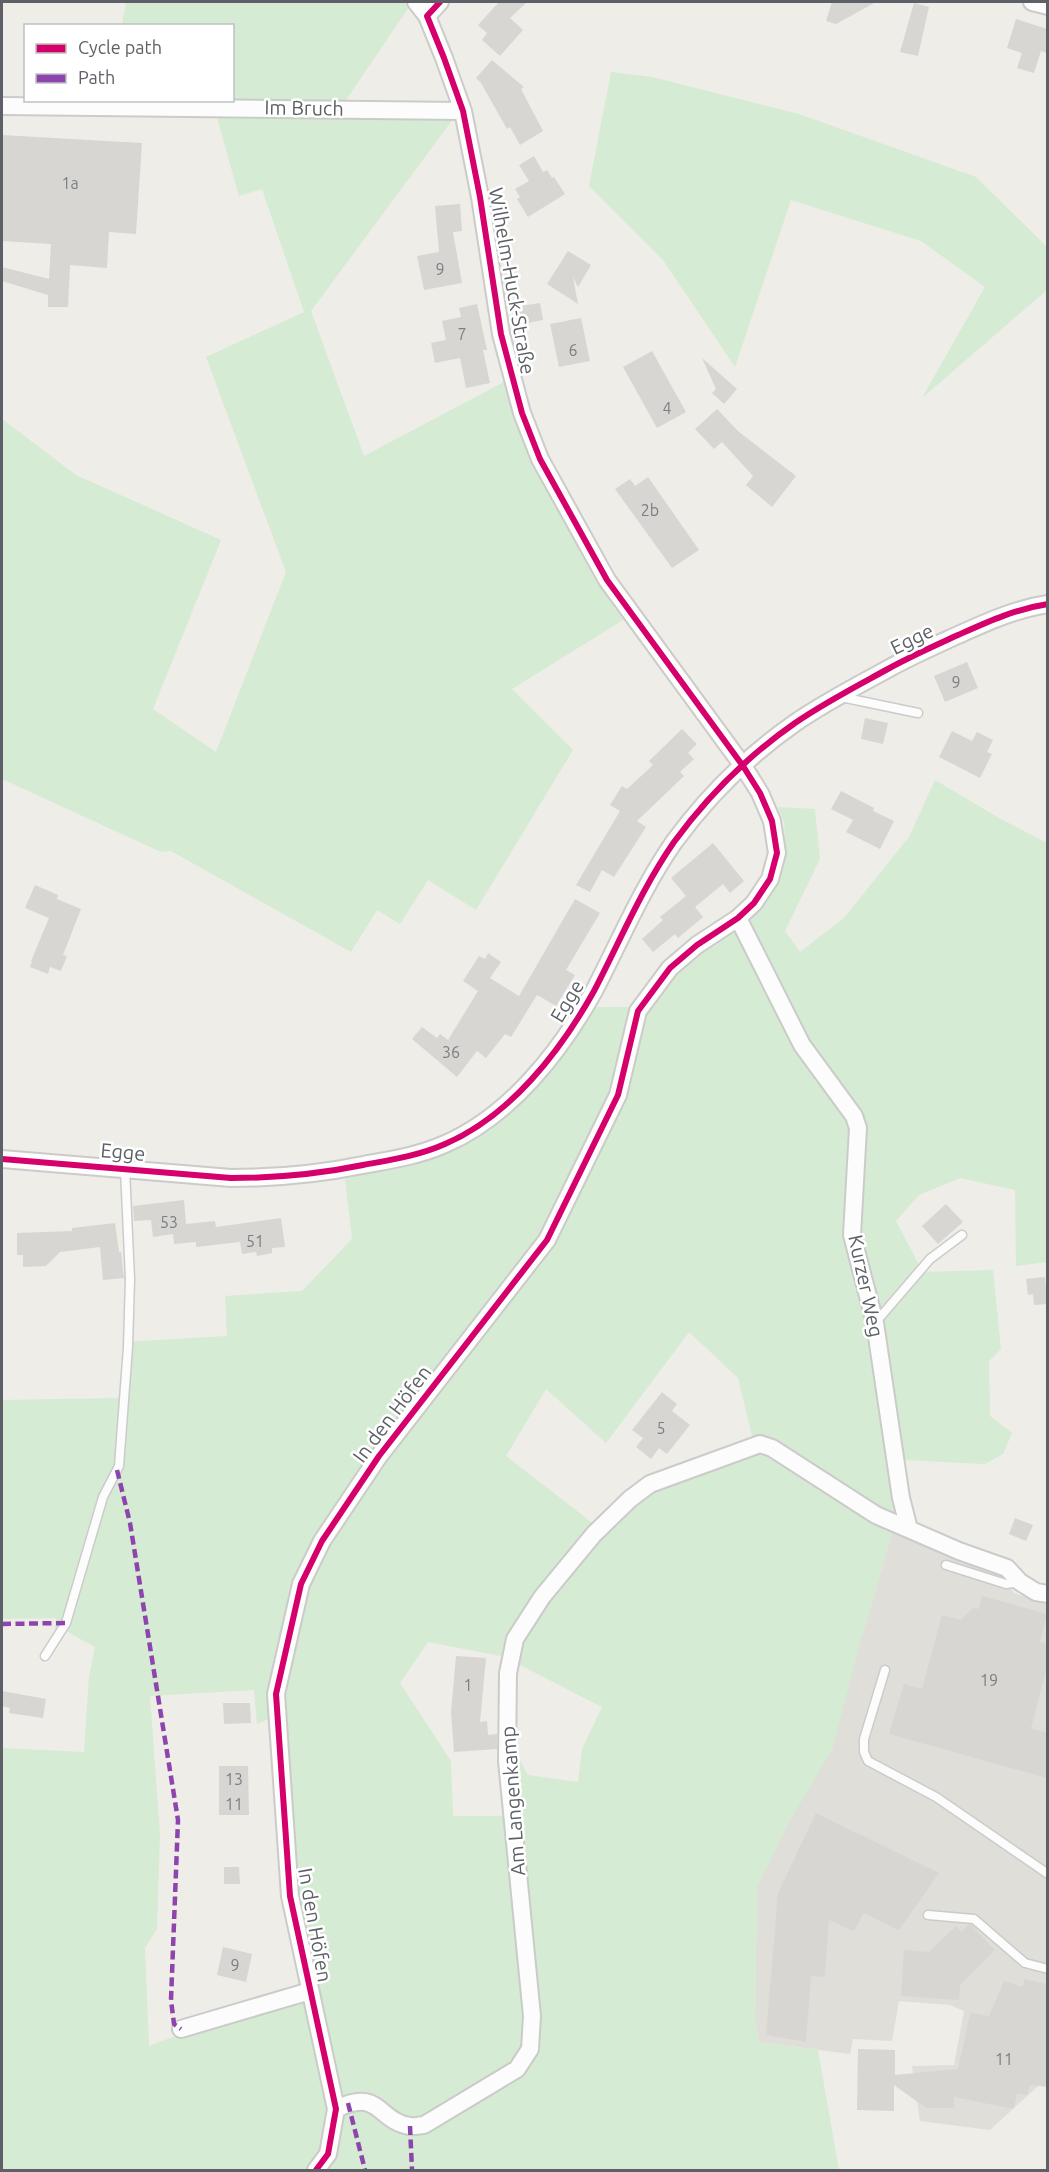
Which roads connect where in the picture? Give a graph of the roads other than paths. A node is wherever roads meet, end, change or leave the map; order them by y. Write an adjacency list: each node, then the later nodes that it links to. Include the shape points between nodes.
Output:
1 (416, 2): 5 (street, Wilhelm-Huck-Straße)
2 (440, 2): 5 (street)
3 (1032, 2): 4 (street)
4 (1047, 6)
5 (427, 16): 7 (street, Wilhelm-Huck-Straße)
6 (2, 106): 7 (street, Im Bruch)
7 (463, 111): 11 (street, Wilhelm-Huck-Straße, via 501,334 522,413 540,459 607,580)
8 (1047, 604): 9 (street, Egge, via 992,620 901,661)
9 (838, 697): 10 (lane); 11 (street, Egge, via 794,723)
10 (918, 713)
11 (743, 766): 12 (street, In den Höfen, via 772,821 777,853 770,879); 14 (street, Egge, via 703,806 668,852 566,1036 521,1090 465,1134 426,1151 303,1175 231,1178)
12 (738, 918): 16 (street, Kurzer Weg, via 802,1045 854,1116 858,1128 852,1235); 26 (street, In den Höfen, via 670,968 638,1011 618,1095 548,1240 379,1456 322,1541 301,1584 276,1694 290,1896)
13 (2, 1159): 14 (street, Egge)
14 (125, 1169): 21 (lane, via 130,1290 119,1466 103,1497 66,1623)
15 (963, 1235): 16 (lane, via 930,1259)
16 (874, 1323): 17 (street, Kurzer Weg)
17 (909, 1529): 19 (street, via 1007,1568); 28 (street, Am Langenkamp, via 876,1515 760,1444 650,1484 594,1533 542,1597 515,1639 508,1673 507,1761 532,2016 530,2049 517,2069 424,2125 410,2126 365,2101)
18 (946, 1565): 19 (lane, via 1006,1584)
19 (1020, 1582): 20 (street)
20 (1047, 1594)
21 (45, 1656)
22 (885, 1670): 23 (lane, via 864,1739 868,1761 936,1797)
23 (1047, 1874)
24 (928, 1915): 25 (lane, via 974,1919 1025,1964)
25 (1047, 1969)
26 (310, 1991): 27 (street); 28 (street, In den Höfen)
27 (181, 2029)
28 (336, 2109): 29 (street, In den Höfen, via 328,2154)
29 (316, 2170)

